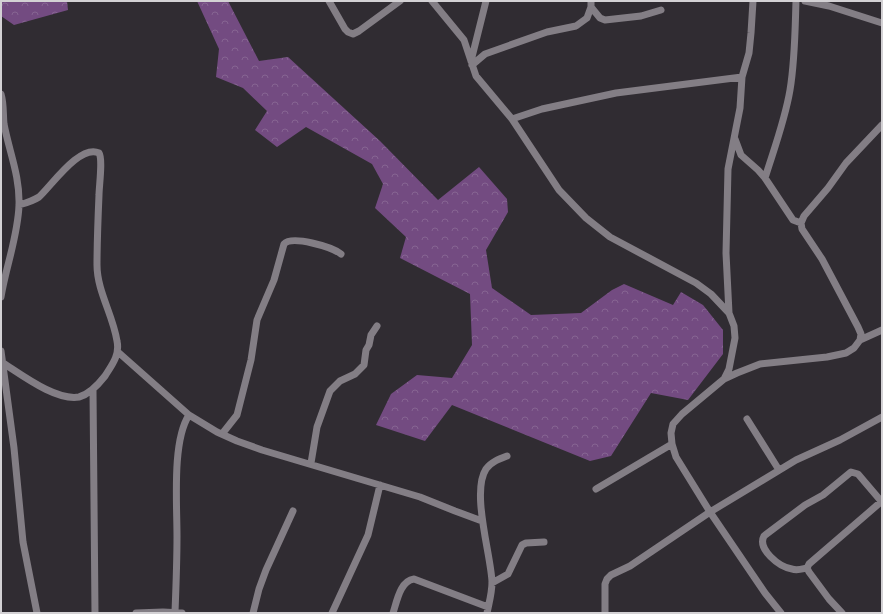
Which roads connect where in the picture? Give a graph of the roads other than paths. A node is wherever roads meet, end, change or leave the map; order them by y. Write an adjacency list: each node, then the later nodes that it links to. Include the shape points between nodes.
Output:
1 (329, 1): 2 (street, via 345,29 353,34)
2 (400, 1)
3 (432, 1): 11 (street, via 464,40)
4 (486, 1): 11 (street)
5 (753, 1): 12 (street, via 752,33)
6 (796, 1): 19 (street, via 795,54 790,90)
7 (805, 1): 10 (street)
8 (591, 4): 9 (street, via 600,18 605,20 641,16); 11 (street, via 586,18 576,26 547,32 485,54)
9 (661, 10)
10 (882, 23)
11 (471, 63): 14 (street, via 476,76)
12 (742, 77): 14 (street, via 616,93 542,109); 16 (street, via 740,108)
13 (1, 94): 20 (street, via 4,124 17,173)
14 (512, 119): 24 (street, via 560,190 586,218 610,237 696,283)
15 (882, 125): 21 (street, via 846,162)
16 (734, 137): 17 (street); 18 (street)
17 (741, 155): 18 (street); 19 (street)
18 (730, 159): 24 (street, via 726,253)
19 (765, 178): 21 (street, via 793,220)
20 (19, 205): 23 (street, via 15,238); 29 (street, via 38,198 66,168 83,155 94,151 99,153 101,160 98,197 98,280)
21 (801, 223): 27 (street, via 802,229 822,259 858,326)
22 (341, 254): 36 (street, via 334,249 310,242 288,240 284,244 274,280 257,320 251,360 237,414)
23 (1, 297)
24 (729, 313): 31 (street, via 735,338)
25 (377, 326): 39 (street, via 366,350 364,365 330,391 317,427)
26 (882, 330): 27 (street)
27 (860, 340): 31 (street, via 846,353 760,364)
28 (1, 351): 30 (street)
29 (118, 352): 32 (street, via 111,368); 33 (street)
30 (3, 363): 32 (street, via 64,396 79,397); 52 (street, via 23,542)
31 (724, 379): 37 (street, via 673,424)
32 (92, 390): 53 (street)
33 (189, 414): 36 (street); 51 (street, via 182,428 176,482)
34 (882, 417): 40 (street)
35 (747, 419): 40 (street)
36 (222, 434): 39 (street, via 262,450)
37 (672, 444): 42 (street); 45 (street, via 676,457)
38 (507, 456): 46 (street, via 494,461 483,475)
39 (311, 464): 41 (street)
40 (779, 470): 45 (street)
41 (380, 485): 46 (street); 57 (street, via 368,535)
42 (596, 489)
43 (882, 501): 48 (street, via 809,564); 48 (street, via 858,474 851,472 764,536 762,544 779,564 791,570)
44 (293, 511): 56 (street, via 266,570)
45 (710, 512): 59 (street, via 630,566 607,578); 60 (street)
46 (482, 521): 49 (street)
47 (544, 542): 49 (street, via 522,545 508,574)
48 (808, 568): 61 (street)
49 (492, 583): 50 (street)
50 (487, 610): 58 (street, via 414,579 403,584)
51 (175, 612): 54 (street); 55 (street)
52 (37, 613)
53 (95, 613)
54 (136, 613)
55 (182, 613)
56 (253, 613)
57 (332, 613)
58 (393, 613)
59 (605, 613)
60 (781, 613)
61 (842, 613)

